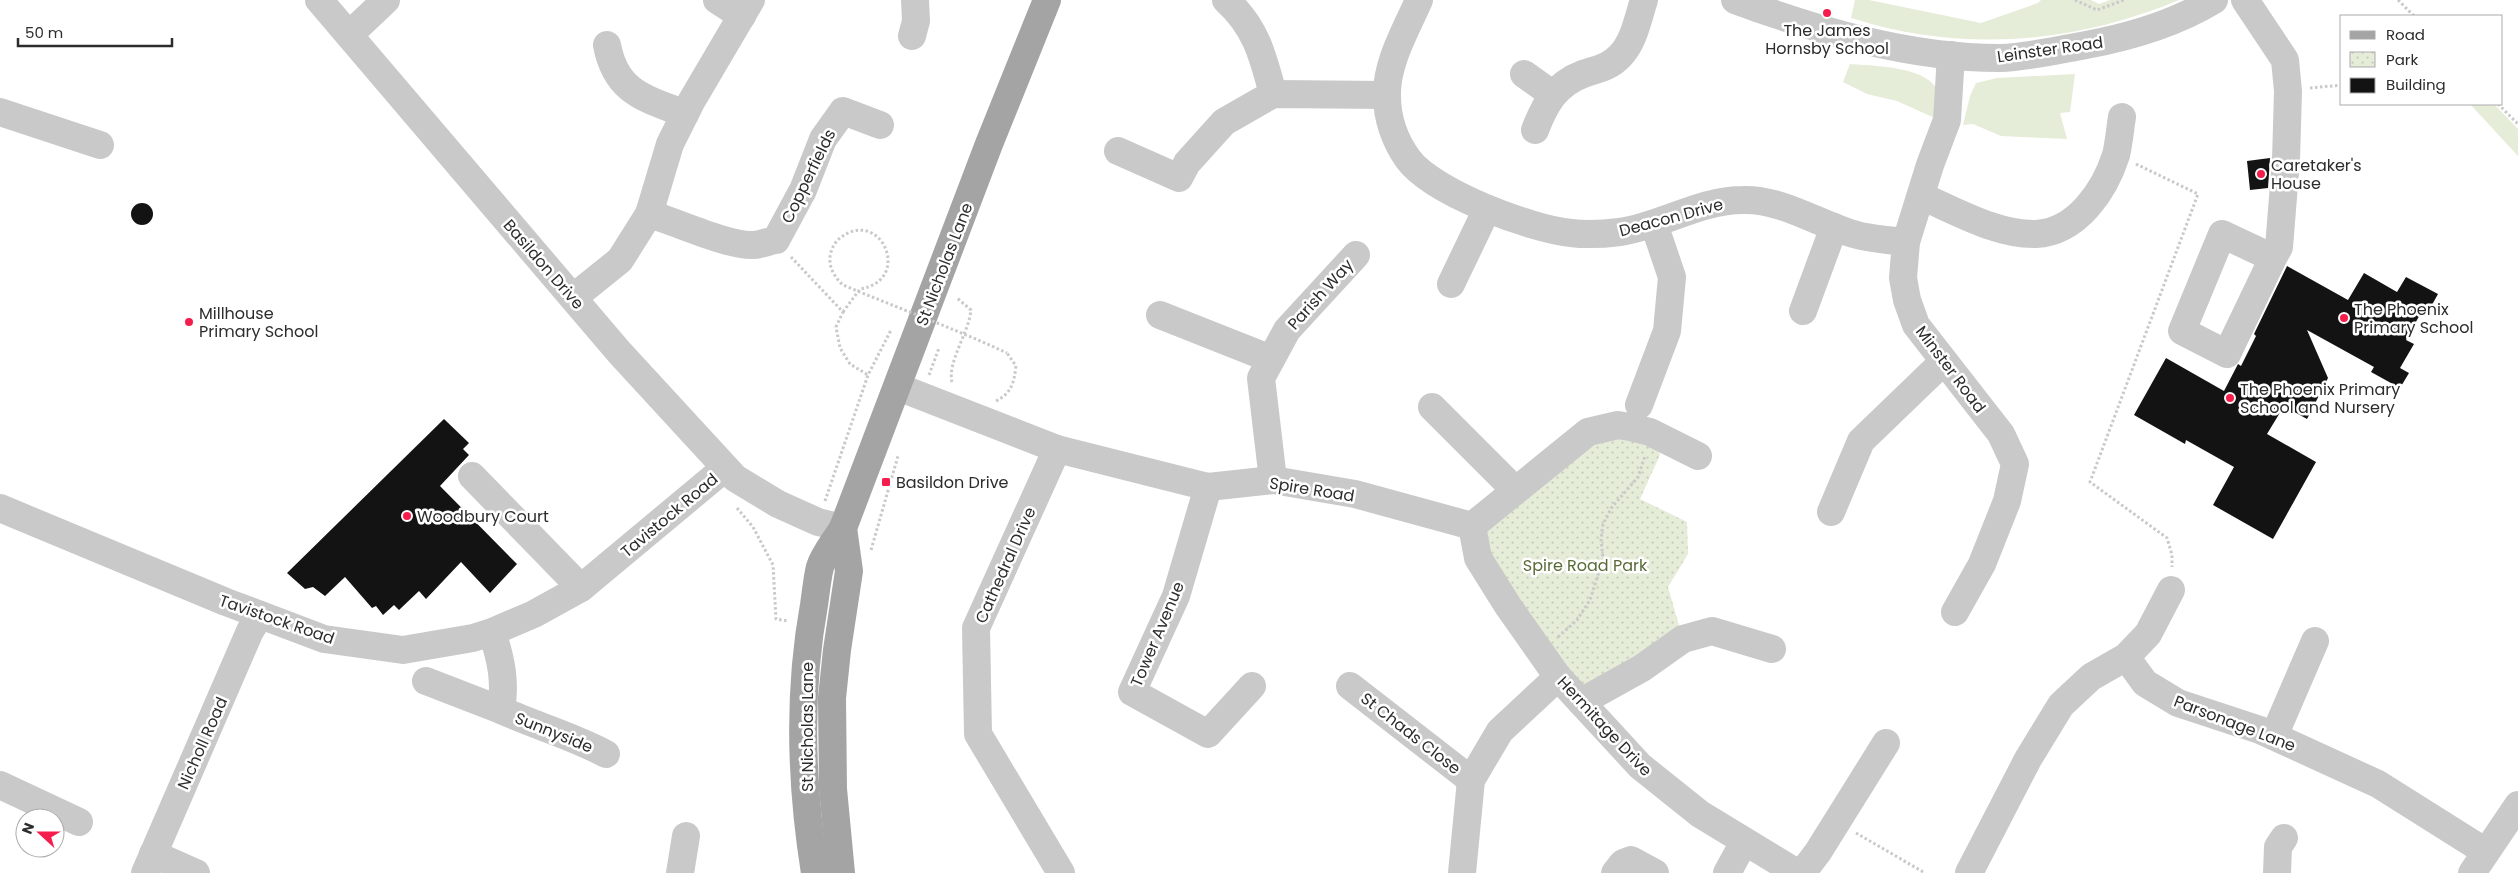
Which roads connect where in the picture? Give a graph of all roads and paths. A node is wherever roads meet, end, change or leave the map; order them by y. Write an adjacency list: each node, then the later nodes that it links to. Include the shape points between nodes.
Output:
1 (320, 0): 17 (street, Basildon Drive)
2 (386, 0): 17 (street)
3 (717, 0): 15 (street)
4 (915, 0): 18 (street, via 916,21)
5 (1047, 0): 55 (main road, St Nicholas Lane)
6 (1226, 0): 24 (street, via 1246,20 1255,37)
7 (1419, 0): 26 (street, Deacon Drive, via 1392,66)
8 (1644, 0): 25 (street, via 1628,46 1621,55 1609,65 1581,75)
9 (1735, 0): 20 (street, Leinster Road, via 1866,41)
10 (2075, 0): 11 (path, via 2097,10)
11 (2124, 0)
12 (2214, 0): 20 (street, Leinster Road, via 2157,26 2112,40 2001,58)
13 (2245, 0): 23 (street, via 2285,60)
14 (2398, 0): 16 (path)
15 (747, 8): 29 (street)
16 (2413, 15)
17 (349, 35): 47 (street, Basildon Drive)
18 (912, 36)
19 (607, 45): 29 (street, via 611,63 622,83 636,94)
20 (1951, 55): 37 (street, Minster Road, via 1947,120)
21 (1524, 74): 25 (street)
22 (2340, 85): 23 (path)
23 (2288, 91): 45 (street, via 2279,247)
24 (1273, 94): 26 (street); 35 (street, via 1224,122 1187,162 1179,178)
25 (1552, 94): 33 (street)
26 (1387, 95): 38 (street, Deacon Drive, via 1389,118 1397,141 1409,160 1426,176)
27 (2499, 105): 31 (path)
28 (0, 112): 34 (street)
29 (685, 114): 39 (street, via 670,144)
30 (2122, 117): 36 (street)
31 (2518, 124)
32 (880, 125): 42 (street, Copperfields, via 843,111 823,139 803,190)
33 (1535, 130)
34 (100, 145)
35 (1118, 151)
36 (2116, 154): 37 (street, via 2097,196 2084,210 2056,229 2038,234 1973,219); 76 (path, via 2198,194 2090,482 2168,538 2172,555)
37 (1921, 196): 43 (street, Minster Road)
38 (1487, 209): 40 (street, Deacon Drive, via 1570,233 1621,232); 46 (street)
39 (649, 214): 42 (street, Copperfields, via 719,238 753,245); 47 (street, via 620,260)
40 (1654, 224): 41 (street, Deacon Drive, via 1713,202 1743,200 1766,201); 58 (street, via 1672,277 1667,331)
41 (1834, 227): 43 (street, Deacon Drive, via 1851,234); 49 (street)
42 (776, 240): 50 (path)
43 (1906, 242): 53 (street, Minster Road, via 1903,278 1907,300 1916,325)
44 (1356, 255): 52 (street, Parish Way, via 1287,330)
45 (2273, 258): 45 (street, via 2227,354 2182,331 2222,234)
46 (1451, 284)
47 (574, 297): 64 (street, Basildon Drive, via 619,352)
48 (957, 298): 56 (path, via 971,310 950,377)
49 (1804, 311)
50 (843, 312): 54 (path, via 836,327 840,348 850,364); 57 (path, bridge, via 854,296 860,289 872,287 888,268 888,251 880,238 868,231 854,230 841,236 833,245 830,264 836,278 852,289 862,293 880,300 952,330 978,340 1007,353 1016,366 1014,382 1003,398)
51 (1160, 315): 52 (street)
52 (1271, 360): 66 (street, Parish Way, via 1261,378)
53 (1943, 362): 71 (street, via 1861,441); 77 (street, Minster Road, via 2001,434 2015,464 2007,501 1982,564)
54 (868, 375)
55 (898, 387): 62 (street, Spire Road); 73 (main road, St Nicholas Lane)
56 (954, 390)
57 (989, 403)
58 (1639, 405)
59 (1432, 407): 68 (street)
60 (1648, 432): 63 (street); 68 (street, via 1618,425 1588,432); 83 (path, via 1638,476 1612,507 1603,524 1603,559 1590,600 1577,620)
61 (900, 449): 74 (path)
62 (1057, 449): 67 (street, Spire Road); 108 (street, Cathedral Drive, via 976,628 978,734)
63 (1698, 456)
64 (725, 468): 73 (street, Basildon Drive, via 735,478 778,504 818,522); 75 (street, Tavistock Road)
65 (472, 476): 75 (street)
66 (1273, 480): 67 (street, Spire Road); 72 (street, Spire Road, via 1355,494)
67 (1208, 487): 87 (street, Tower Avenue, via 1176,596 1132,692 1208,734)
68 (1515, 490): 72 (street)
69 (736, 507): 79 (path, via 752,527 773,566 776,619)
70 (0, 508): 78 (street, Tavistock Road)
71 (1831, 512)
72 (1472, 526): 83 (street, Hermitage Drive, via 1478,558)
73 (843, 528): 106 (main road, St Nicholas Lane, via 820,566 804,684 809,836); 107 (main road, St Nicholas Lane, via 849,571 832,698 833,790)
74 (870, 555)
75 (581, 588): 80 (street, Tavistock Road)
76 (2171, 590): 84 (street, via 2148,634)
77 (1955, 612)
78 (260, 615): 80 (street, Tavistock Road, via 324,638 402,650); 103 (street, Nicholl Road, via 250,631)
79 (790, 621)
80 (492, 632): 90 (street, Sunnyside, via 503,668)
81 (2315, 641): 91 (street)
82 (1772, 649): 89 (street, via 1712,631 1683,639 1642,668)
83 (1540, 651): 85 (street, Hermitage Drive)
84 (2126, 657): 91 (street, Parsonage Lane, via 2145,683 2178,703); 116 (street, via 2091,677 2061,705 2028,759)
85 (1558, 677): 89 (street, Hermitage Drive); 94 (street, via 1500,732)
86 (426, 681): 90 (street, Sunnyside)
87 (1252, 686)
88 (1350, 686): 94 (street, St Chads Close)
89 (1581, 702): 101 (street, Hermitage Drive, via 1640,766 1700,814)
90 (501, 710): 93 (street, Sunnyside)
91 (2274, 736): 102 (street, Parsonage Lane, via 2378,784)
92 (1886, 743): 98 (street)
93 (606, 754)
94 (1471, 780): 109 (street)
95 (0, 785): 97 (street)
96 (2518, 805): 102 (street)
97 (80, 822)
98 (1838, 822): 114 (street); 115 (path)
99 (686, 836): 105 (street)
100 (2284, 838): 117 (street, via 2278,847)
101 (1744, 842): 112 (street); 113 (street, Hermitage Drive)
102 (2479, 862)
103 (149, 863): 104 (street)
104 (196, 873)
105 (680, 873)
106 (815, 873)
107 (841, 873)
108 (1061, 873)
109 (1462, 873)
110 (1615, 873): 111 (street, via 1623,863 1631,860)
111 (1655, 873)
112 (1727, 873)
113 (1797, 873)
114 (1802, 873)
115 (1925, 873)
116 (1969, 873)
117 (2277, 873)

